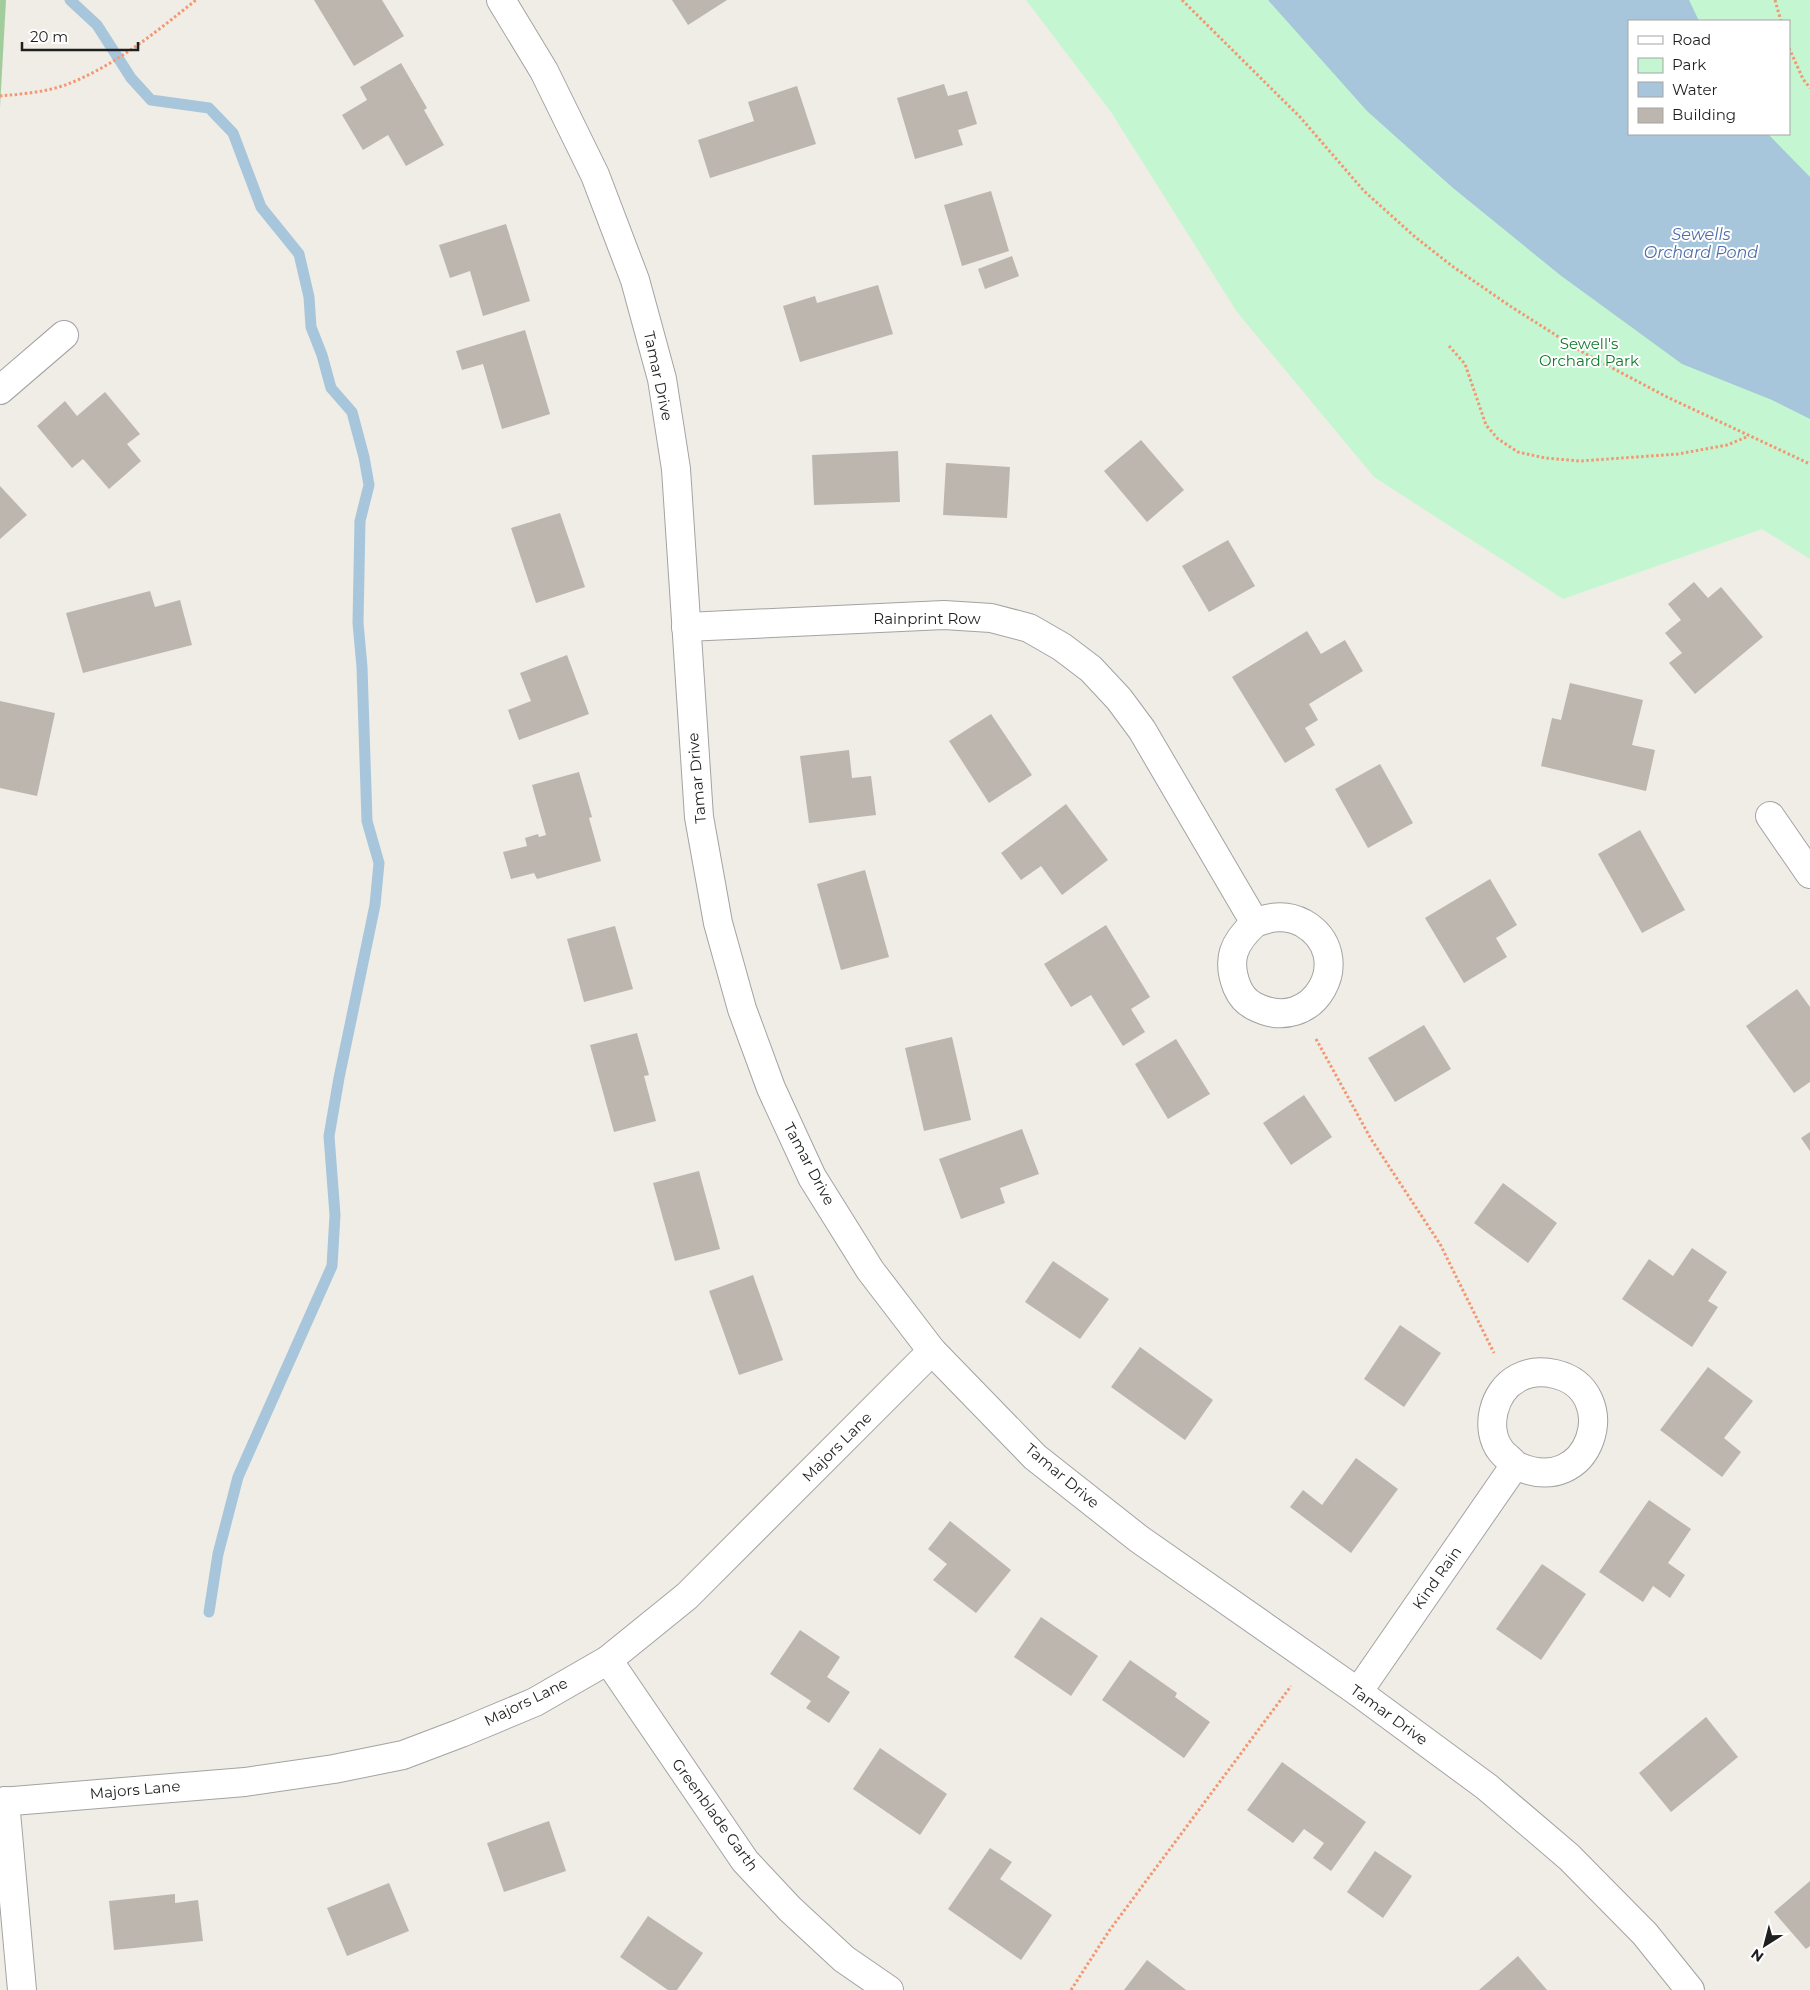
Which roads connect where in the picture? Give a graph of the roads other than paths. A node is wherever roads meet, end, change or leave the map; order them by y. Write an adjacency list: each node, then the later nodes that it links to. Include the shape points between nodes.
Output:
1 (501, 0): 4 (street, Tamar Drive, via 544,71 590,166 635,280 662,379 676,469)
2 (64, 335): 3 (street)
3 (0, 390)
4 (686, 627): 7 (street, Rainprint Row, via 944,615 991,618 1029,628 1084,664 1118,698 1142,730); 8 (street, Tamar Drive, via 699,817 718,924 742,1009 771,1088 812,1177 870,1270)
5 (1770, 816): 6 (street)
6 (1810, 874)
7 (1255, 923): 7 (street, via 1279,917 1296,920 1318,936 1326,950 1329,967 1326,982 1318,996 1305,1008 1279,1014 1262,1011 1239,992 1232,976 1234,949 1242,934)
8 (932, 1351): 10 (street, Majors Lane, via 687,1596); 11 (street, Tamar Drive, via 1035,1457 1139,1539)
9 (1515, 1465): 9 (street, via 1545,1473 1562,1470 1585,1451 1593,1432 1590,1403 1580,1388 1565,1376 1546,1372 1527,1374 1512,1381 1500,1395 1494,1407 1494,1436 1501,1451); 11 (street, Kind Rain)
10 (608, 1660): 12 (street, Majors Lane, via 535,1702 403,1755 245,1782); 14 (street, Greenblade Garth, via 745,1861 844,1959)
11 (1358, 1692): 15 (street, Tamar Drive, via 1487,1787 1569,1857 1645,1934)
12 (2, 1801): 13 (street)
13 (22, 1990)
14 (889, 1990)
15 (1690, 1990)

